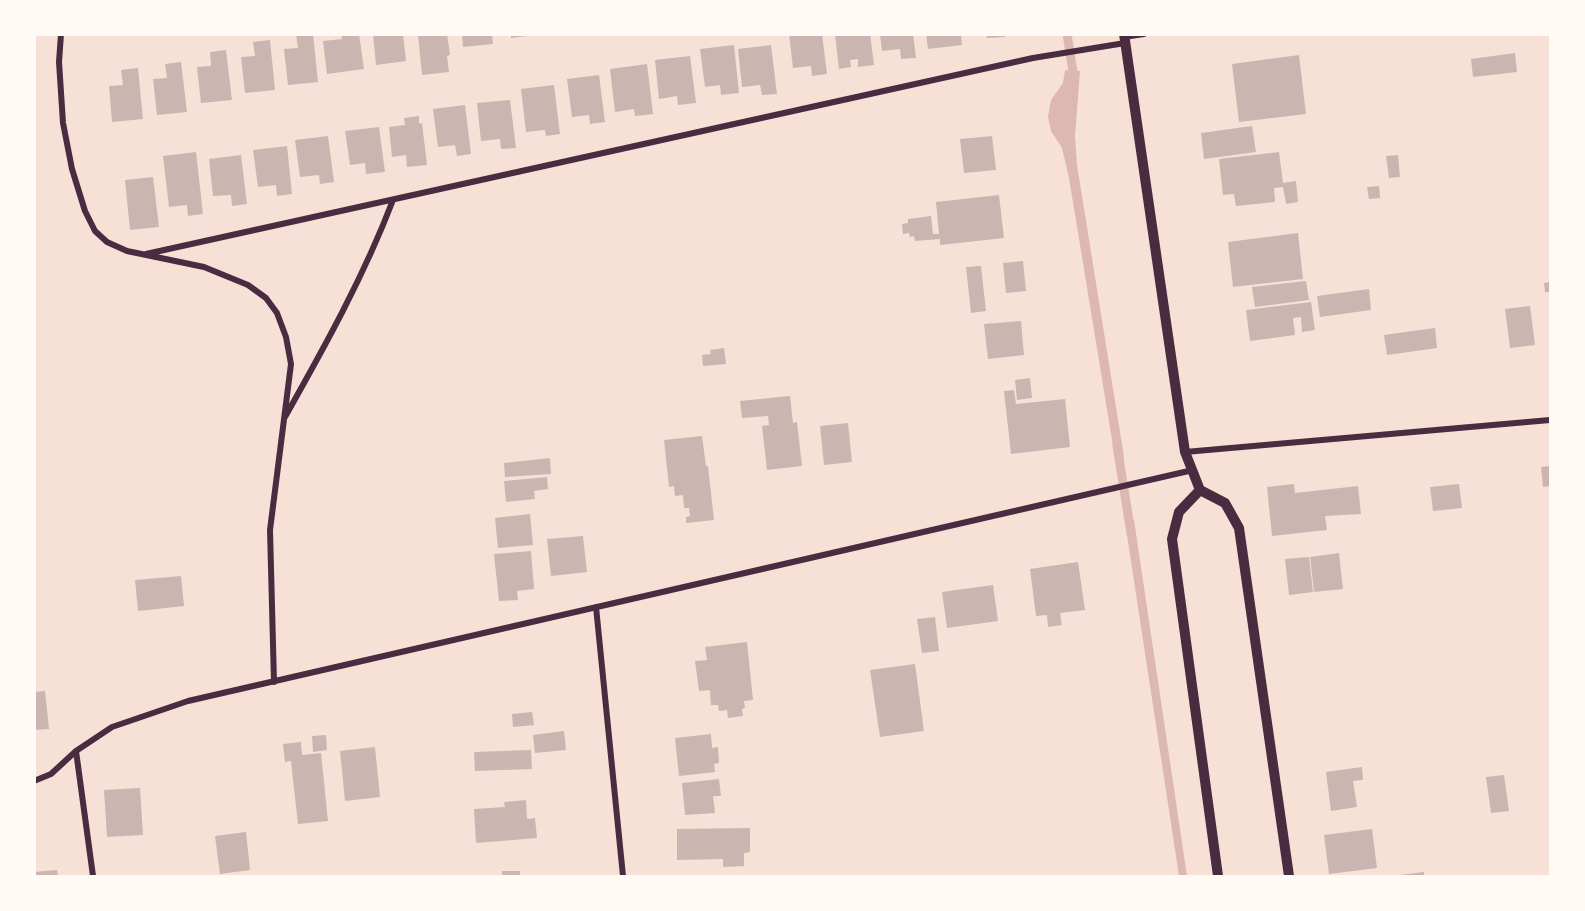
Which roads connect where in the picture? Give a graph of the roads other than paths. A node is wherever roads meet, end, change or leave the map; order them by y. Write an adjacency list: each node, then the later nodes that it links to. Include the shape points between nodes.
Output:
1 (61, 34): 5 (street, via 63,123 85,211 95,231 108,242)
2 (1144, 34): 3 (street)
3 (1124, 38): 4 (street); 8 (street)
4 (393, 200): 5 (street); 6 (street, via 370,257)
5 (146, 254): 6 (street, via 204,267 248,285 266,298 277,313 291,364)
6 (283, 420): 12 (street, via 270,530)
7 (1551, 420): 8 (street)
8 (1185, 452): 9 (street)
9 (1193, 470): 10 (street); 11 (street)
10 (1200, 490): 17 (street, via 1179,512 1172,539); 18 (street, via 1225,503 1239,528)
11 (596, 607): 12 (street); 16 (street)
12 (274, 682): 13 (street, via 188,702 112,727)
13 (76, 751): 14 (street, via 51,774); 15 (street)
14 (34, 781)
15 (93, 876)
16 (623, 876)
17 (1218, 876)
18 (1289, 876)

